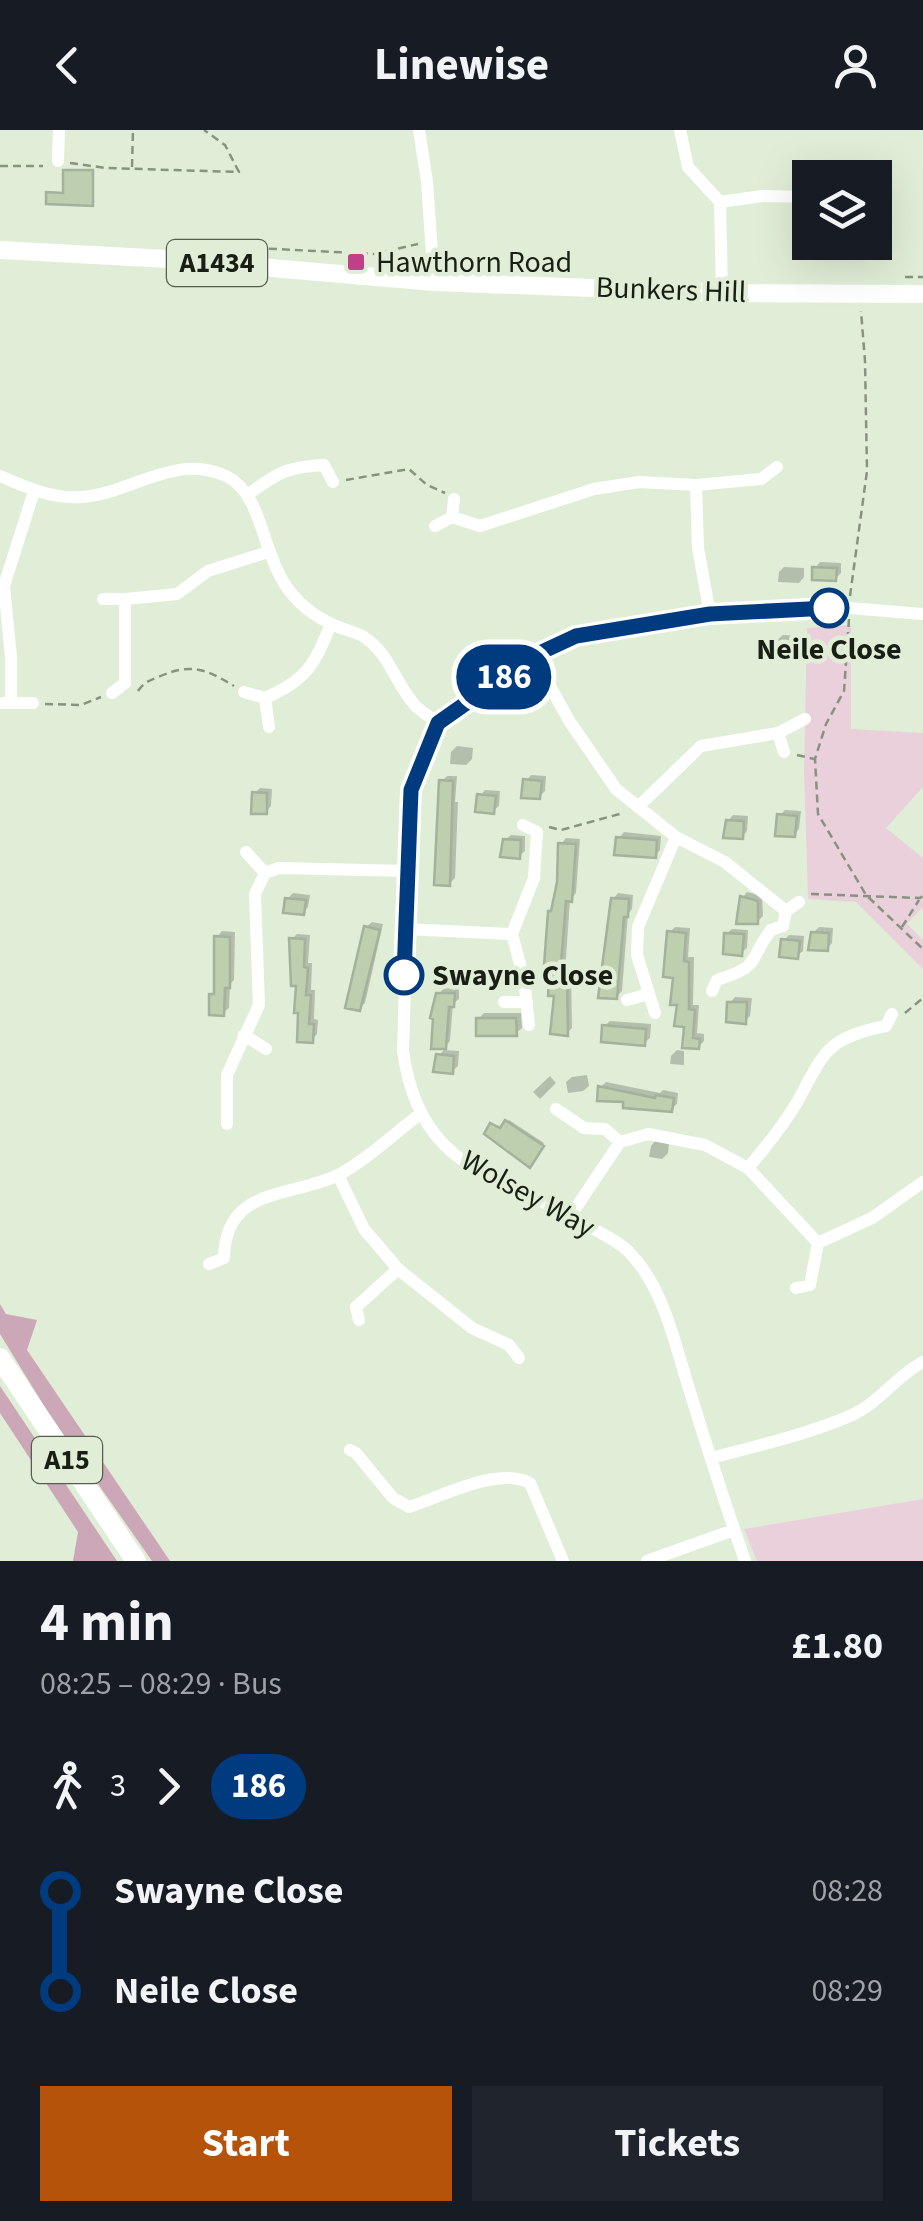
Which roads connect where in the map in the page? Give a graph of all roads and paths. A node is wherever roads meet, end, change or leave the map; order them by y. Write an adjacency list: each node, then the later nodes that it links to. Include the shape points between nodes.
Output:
1 (59, 130): 6 (street)
2 (133, 130): 8 (path)
3 (204, 130): 8 (path, via 225,145 239,172)
4 (419, 130): 14 (street)
5 (680, 130): 10 (street, via 688,167)
6 (58, 161): 7 (path); 8 (path)
7 (0, 166)
8 (132, 169)
9 (792, 197): 10 (street)
10 (720, 202): 15 (street)
11 (422, 243): 12 (path, via 374,254)
12 (206, 246)
13 (0, 250): 14 (main road, Bunkers Hill / A1434)
14 (434, 282): 15 (main road, Bunkers Hill / A1434)
15 (722, 292): 16 (main road, Bunkers Hill / A1434)
16 (923, 294)
17 (861, 304): 35 (path, via 867,471)
18 (335, 452): 19 (street)
19 (324, 466): 23 (street); 26 (street, via 279,472)
20 (777, 467): 22 (street)
21 (0, 476): 25 (street)
22 (761, 479): 24 (street); 27 (street)
23 (333, 482): 28 (path, via 408,469)
24 (696, 485): 29 (street, via 639,482 594,489 480,526); 37 (street)
25 (34, 491): 26 (street, via 78,498 197,468 228,476); 32 (street)
26 (250, 493): 31 (street)
27 (768, 496)
28 (454, 499): 29 (street)
29 (452, 516): 30 (street)
30 (435, 526)
31 (268, 552): 34 (street, via 208,571 176,594); 38 (street, via 304,607)
32 (2, 586): 45 (street, via 12,657)
33 (103, 599): 34 (street)
34 (126, 600): 40 (street)
35 (849, 608): 36 (street); 37 (street); 52 (path, via 844,690)
36 (922, 609)
37 (710, 614): 39 (street, via 576,636)
38 (331, 624): 44 (street, via 313,667); 48 (street, via 364,636 389,660 414,705)
39 (533, 656): 48 (street); 53 (street, via 616,789)
40 (125, 683): 41 (street); 43 (street)
41 (138, 691): 42 (path, via 183,667 211,672)
42 (244, 692): 44 (street)
43 (112, 693): 46 (path, via 81,705)
44 (265, 698): 49 (street)
45 (6, 703): 46 (street)
46 (33, 703)
47 (805, 720): 50 (street)
48 (438, 723): 58 (street, Wolsey Way, via 411,790)
49 (270, 727)
50 (778, 733): 51 (street); 53 (street, via 700,746)
51 (784, 752): 52 (path)
52 (816, 759): 60 (path, via 818,814)
53 (638, 807): 55 (path, via 582,826); 56 (street)
54 (523, 824): 55 (street)
55 (542, 829): 66 (street, via 534,878)
56 (676, 837): 63 (street, via 725,862); 69 (street, via 638,927 637,955)
57 (246, 852): 59 (street)
58 (406, 870): 59 (street, via 279,868); 65 (street, Wolsey Way)
59 (265, 874): 77 (street, via 255,894 259,1005)
60 (866, 895): 61 (path); 62 (path, via 810,894); 64 (path)
61 (922, 897): 64 (path)
62 (799, 902): 63 (street)
63 (786, 911): 68 (street, via 784,926 771,930 758,956 744,971 717,980)
64 (902, 927): 67 (path)
65 (405, 929): 66 (street); 81 (street, Wolsey Way, via 403,1051)
66 (512, 934): 73 (street)
67 (923, 949)
68 (712, 991)
69 (649, 994): 71 (street); 74 (street)
70 (923, 998): 75 (path)
71 (627, 1000)
72 (504, 1002): 73 (street)
73 (526, 1002): 76 (street)
74 (655, 1013)
75 (889, 1020): 78 (street); 84 (street, via 851,1032 818,1058 774,1138)
76 (529, 1025)
77 (244, 1036): 79 (street); 82 (street, via 225,1092)
78 (898, 1038)
79 (266, 1048)
80 (556, 1109): 83 (street)
81 (420, 1114): 85 (street); 87 (street, Wolsey Way, via 441,1144 472,1166)
82 (227, 1124)
83 (620, 1142): 84 (street, via 648,1134 705,1145); 87 (street)
84 (748, 1168): 88 (street)
85 (338, 1175): 89 (street, via 263,1197 238,1213 227,1230 229,1262); 90 (street, via 364,1229)
86 (923, 1182): 88 (street, via 872,1218)
87 (571, 1215): 99 (street, Wolsey Way, via 627,1249 658,1293)
88 (818, 1242): 91 (street, via 803,1286)
89 (209, 1264)
90 (398, 1268): 92 (street); 94 (street, via 472,1328)
91 (825, 1294)
92 (353, 1310)
93 (519, 1332): 94 (street)
94 (509, 1345): 96 (street)
95 (0, 1358): 101 (highway, A15)
96 (519, 1358)
97 (923, 1362): 99 (street, via 854,1414)
98 (350, 1450): 102 (street, via 393,1498 409,1506 503,1476 519,1477 536,1492)
99 (711, 1458): 100 (street, Wolsey Way)
100 (734, 1530): 103 (street); 104 (street, Wolsey Way)
101 (136, 1561)
102 (563, 1561)
103 (647, 1561)
104 (745, 1561)

